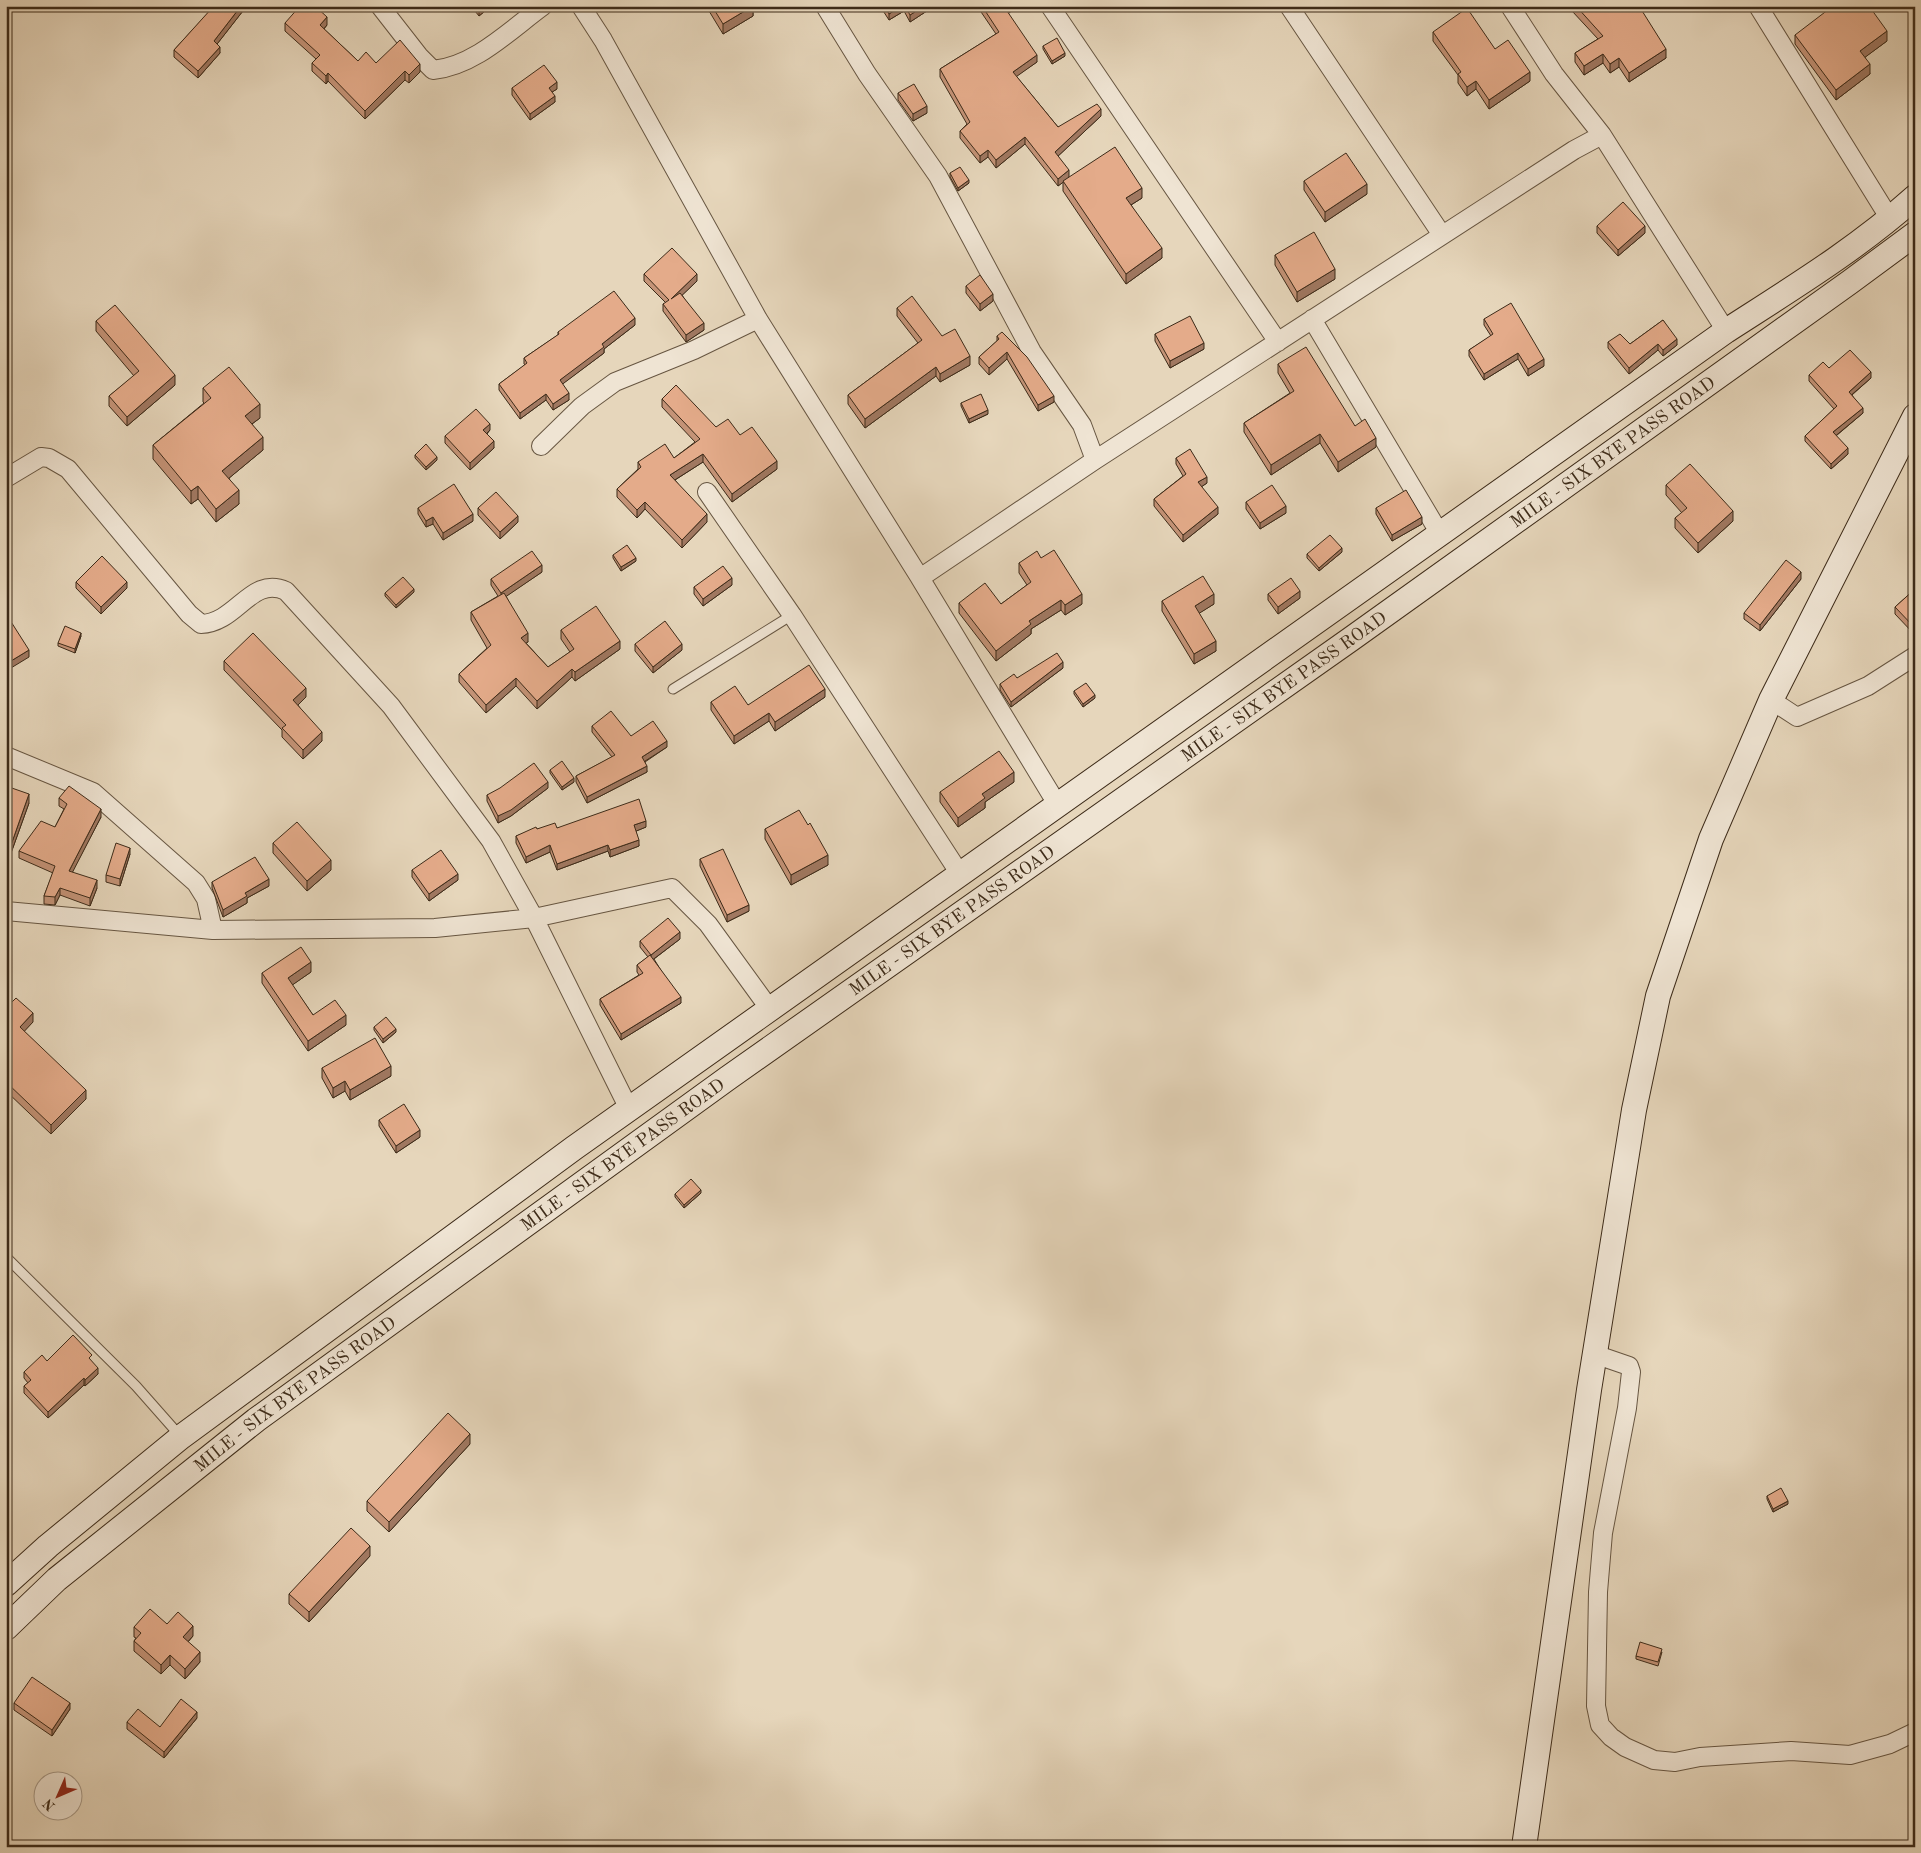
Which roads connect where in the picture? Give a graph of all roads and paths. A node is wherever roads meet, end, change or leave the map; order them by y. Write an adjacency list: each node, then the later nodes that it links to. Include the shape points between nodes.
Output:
1 (380, 6): 2 (street, via 433,70 451,68 473,57)
2 (543, 6)
3 (581, 6): 14 (street)
4 (825, 6): 20 (street, via 867,74 938,176 1032,352 1082,425)
5 (1050, 6): 17 (street)
6 (1289, 6): 13 (street)
7 (1510, 6): 9 (street, via 1554,74)
8 (1758, 6): 11 (street)
9 (1602, 135): 13 (street); 16 (street)
10 (1915, 197): 11 (street)
11 (1890, 219): 16 (street, via 1826,266)
12 (1915, 234): 37 (street, MILE - SIX BYE PASS ROAD, via 1351,639)
13 (1442, 235): 15 (street)
14 (758, 318): 19 (street, via 694,350 615,382 582,406); 24 (street)
15 (1312, 319): 17 (street); 23 (street)
16 (1726, 331): 23 (street)
17 (1278, 342): 20 (street)
18 (1915, 416): 28 (street)
19 (541, 446)
20 (1095, 460): 24 (street)
21 (6, 478): 33 (street, via 41,457 68,469 189,614 201,624 224,617 266,586 286,591 391,706 492,841)
22 (707, 492): 25 (street)
23 (1440, 534): 30 (street)
24 (920, 578): 30 (street)
25 (792, 615): 27 (lane); 31 (street)
26 (1915, 656): 28 (street, via 1868,686 1797,717)
27 (673, 689)
28 (1771, 700): 40 (street, via 1711,839 1658,996 1634,1110)
29 (6, 756): 34 (street, via 93,792 196,883 206,899)
30 (1057, 804): 31 (street)
31 (960, 874): 35 (street)
32 (6, 911): 34 (street)
33 (534, 918): 34 (street, via 435,928); 35 (street, via 672,888 708,924); 38 (street)
34 (213, 930)
35 (769, 1008): 36 (street)
36 (708, 1052): 37 (street); 38 (street)
37 (728, 1078): 43 (street, MILE - SIX BYE PASS ROAD, via 256,1420 57,1579)
38 (629, 1109): 41 (street)
39 (6, 1257): 41 (lane, via 136,1386)
40 (1597, 1355): 44 (street, via 1629,1366 1631,1372 1603,1533 1598,1592 1596,1706 1600,1725 1625,1747 1654,1760 1675,1762 1700,1757 1790,1751 1850,1755 1890,1744); 45 (street)
41 (181, 1437): 42 (street)
42 (6, 1584)
43 (6, 1628)
44 (1915, 1732)
45 (1524, 1847)

